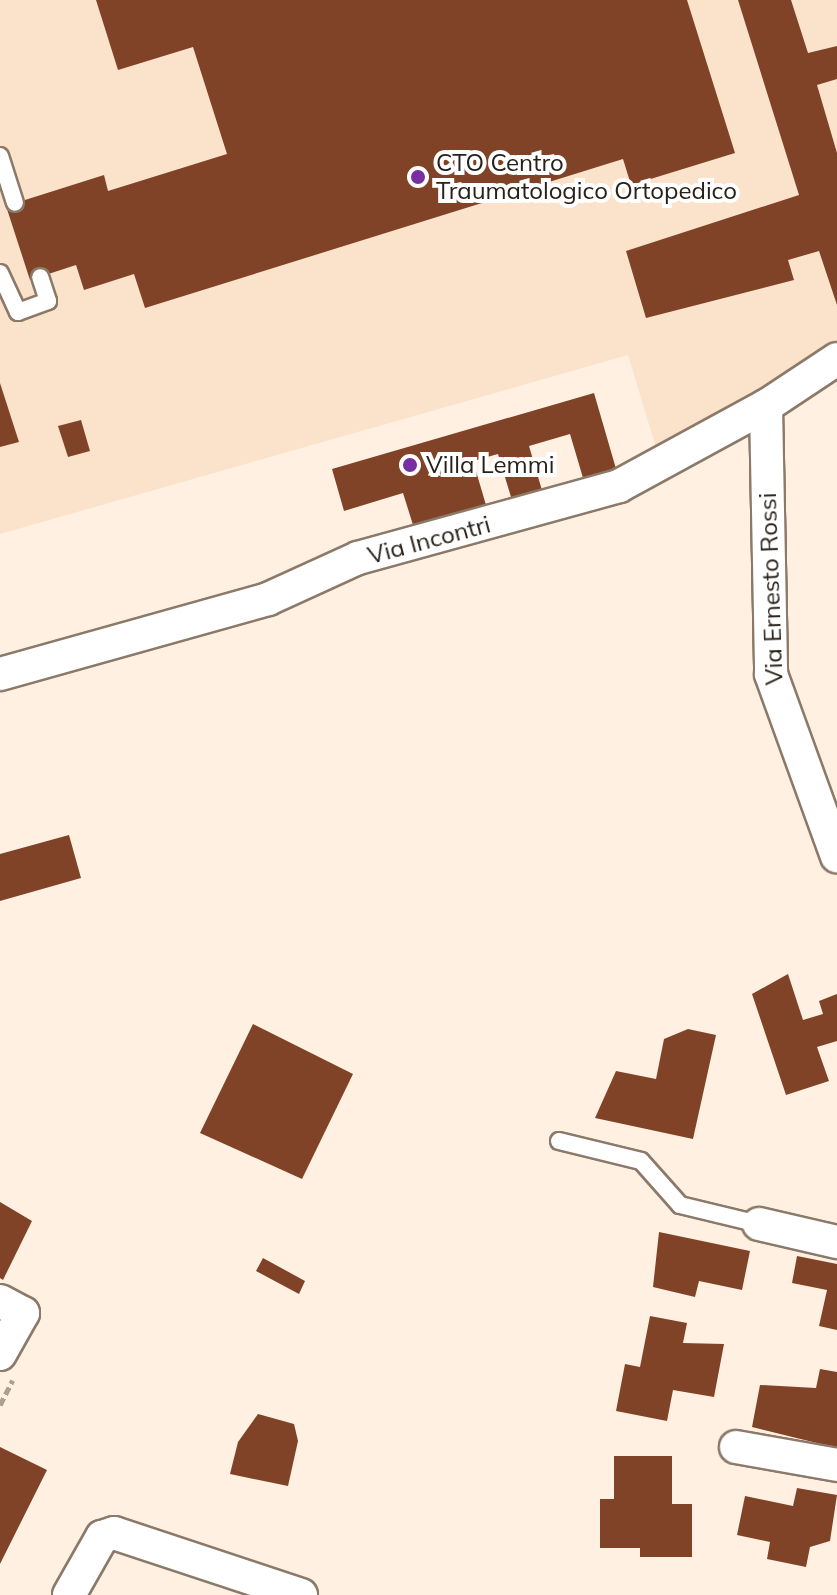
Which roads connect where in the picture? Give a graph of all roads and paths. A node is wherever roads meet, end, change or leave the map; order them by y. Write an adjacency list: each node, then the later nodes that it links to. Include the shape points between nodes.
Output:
1 (0, 156): 2 (lane)
2 (15, 203)
3 (0, 273): 4 (lane, via 18,312 48,301)
4 (40, 277)
5 (837, 359): 6 (street, Via Incontri)
6 (766, 406): 7 (street, Via Incontri, via 619,486 358,558 268,599); 8 (street, Via Ernesto Rossi, via 771,674)
7 (0, 674)
8 (837, 856)
9 (559, 1141): 10 (lane, via 641,1161 680,1205)
10 (759, 1224): 11 (street)
11 (837, 1242)
12 (11, 1307): 13 (street)
13 (0, 1354)
14 (736, 1447): 15 (street)
15 (837, 1465)
16 (69, 1595): 17 (street, via 106,1534 147,1539)
17 (301, 1595)

